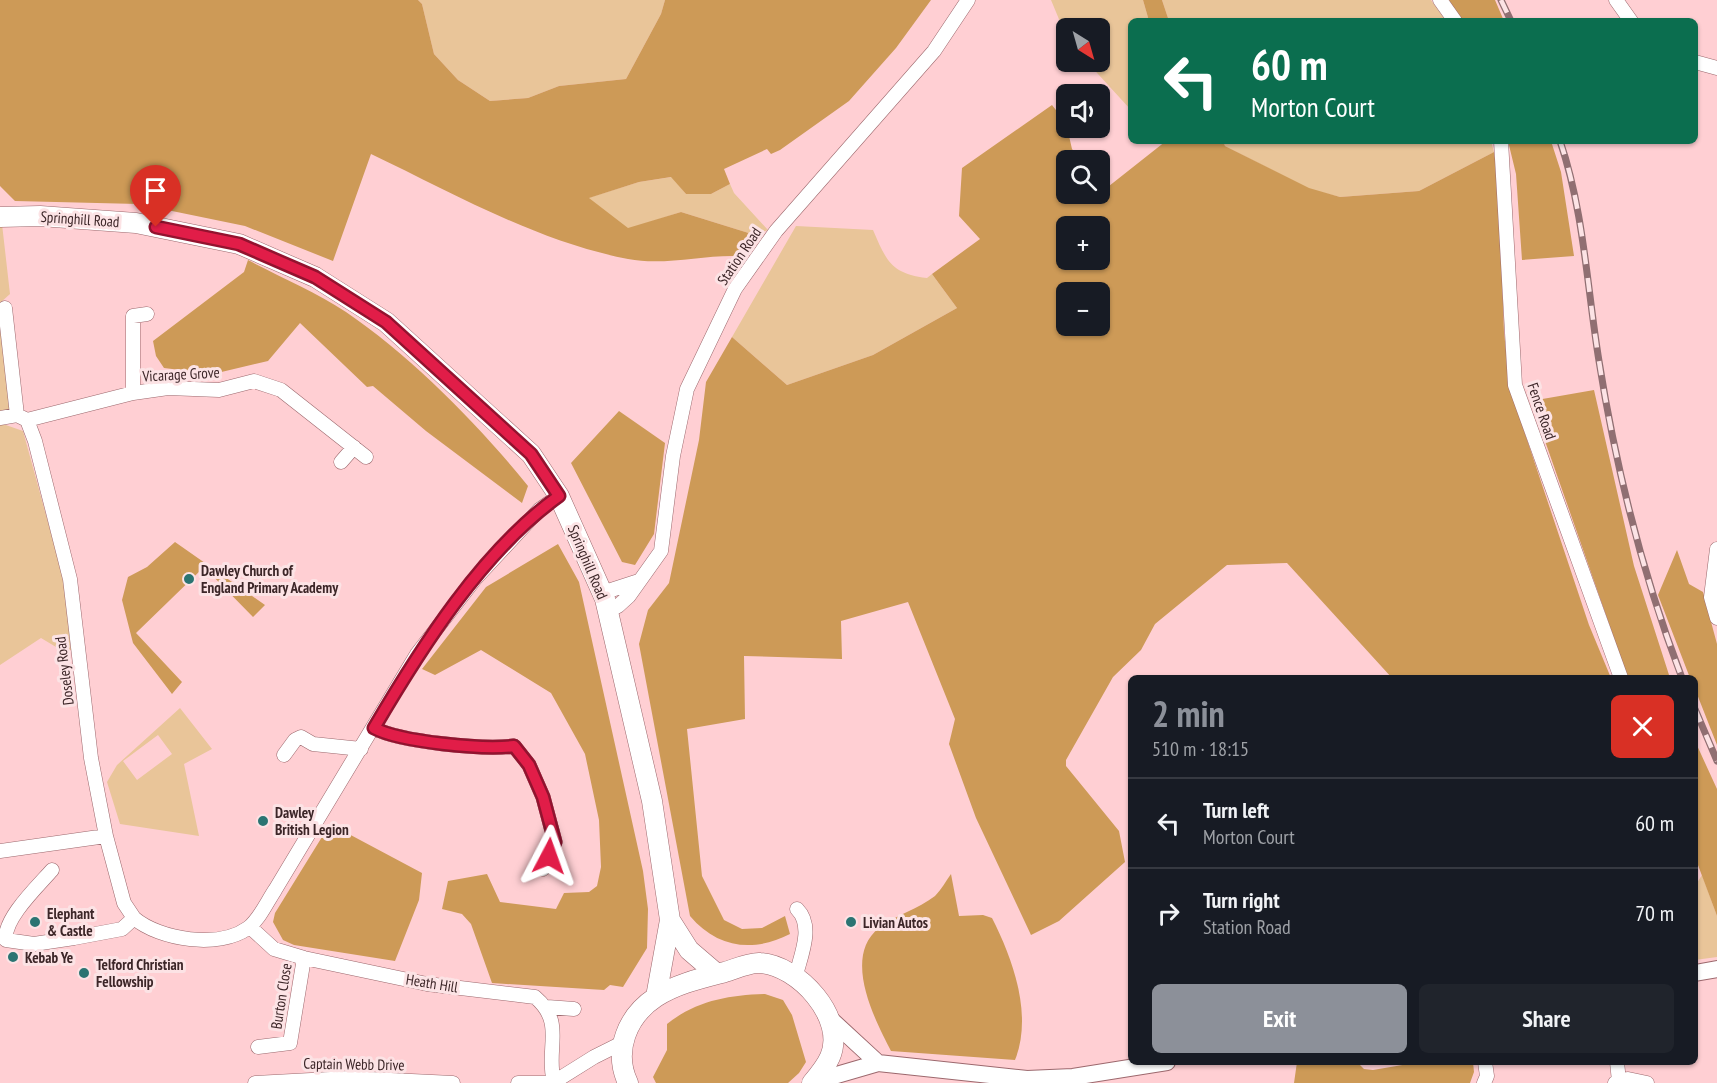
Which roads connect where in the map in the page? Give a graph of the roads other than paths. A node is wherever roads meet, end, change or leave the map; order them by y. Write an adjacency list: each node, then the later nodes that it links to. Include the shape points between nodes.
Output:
1 (968, 0): 20 (street, Station Road, via 934,51 776,231 735,289 687,389 661,551 646,576)
2 (1440, 0): 4 (street)
3 (1616, 0): 5 (street)
4 (1453, 18)
5 (1628, 18)
6 (1698, 63): 7 (street)
7 (1717, 68)
8 (1501, 144): 22 (street, Fence Road, via 1515,385)
9 (0, 218): 18 (main road, Springhill Road, via 40,216 136,223 239,244 315,277 386,322 464,391 531,454)
10 (5, 308): 14 (street, Doseley Road)
11 (147, 314): 12 (street, via 133,316)
12 (134, 393): 14 (street, Vicarage Grove); 15 (street, Vicarage Grove, via 168,388 219,390 254,381 269,384)
13 (0, 418): 14 (street, Vicarage Grove)
14 (22, 418): 26 (street, Doseley Road, via 38,452 70,579 92,758)
15 (354, 447): 16 (street, Vicarage Grove); 17 (street)
16 (366, 457)
17 (341, 462)
18 (559, 496): 20 (main road, Springhill Road); 23 (street, via 539,510 468,586 417,654)
19 (1717, 549): 21 (street, via 1711,597)
20 (605, 602): 32 (main road, Springhill Road, via 652,801)
21 (1717, 618)
22 (1620, 675)
23 (374, 728): 24 (street); 28 (street, via 454,745 492,749 514,746 529,765 543,797 555,842)
24 (361, 749): 25 (street, via 313,744 302,737); 33 (street)
25 (284, 755)
26 (106, 836): 27 (street); 31 (street, Doseley Road, via 124,903)
27 (0, 851)
28 (543, 869)
29 (52, 870): 34 (street, via 14,916)
30 (797, 909): 39 (street, via 803,915 805,937)
31 (134, 918): 33 (street, via 157,933 182,938 231,938); 34 (street, via 122,929 34,944)
32 (670, 920): 38 (main road, Springhill Road, via 689,950); 40 (main road, Springhill Road)
33 (250, 927): 35 (street, Heath Hill, via 274,949)
34 (3, 942)
35 (304, 958): 41 (street, Heath Hill, via 427,984 535,997); 45 (street, Burton Close, via 290,1043)
36 (1717, 969): 37 (street)
37 (1698, 972)
38 (717, 974): 39 (main road, via 760,963); 40 (main road)
39 (796, 975): 43 (main road, via 819,999)
40 (656, 997): 44 (main road, via 628,1025)
41 (547, 1008): 42 (street); 52 (street, via 553,1023)
42 (574, 1009)
43 (826, 1015): 46 (street); 53 (main road, via 832,1028 831,1056)
44 (622, 1043): 52 (street); 58 (main road, via 622,1070)
45 (258, 1047)
46 (878, 1064): 50 (street); 53 (street)
47 (1152, 1065): 50 (street)
48 (1486, 1065): 59 (street, via 1488,1076)
49 (1617, 1065): 54 (street)
50 (1074, 1080)
51 (349, 1081): 55 (street, Captain Webb Drive); 56 (street, Captain Webb Drive)
52 (556, 1082): 57 (street)
53 (812, 1082)
54 (1617, 1082): 60 (street)
55 (255, 1083)
56 (453, 1083)
57 (518, 1083)
58 (628, 1083)
59 (1484, 1083)
60 (1647, 1083)

